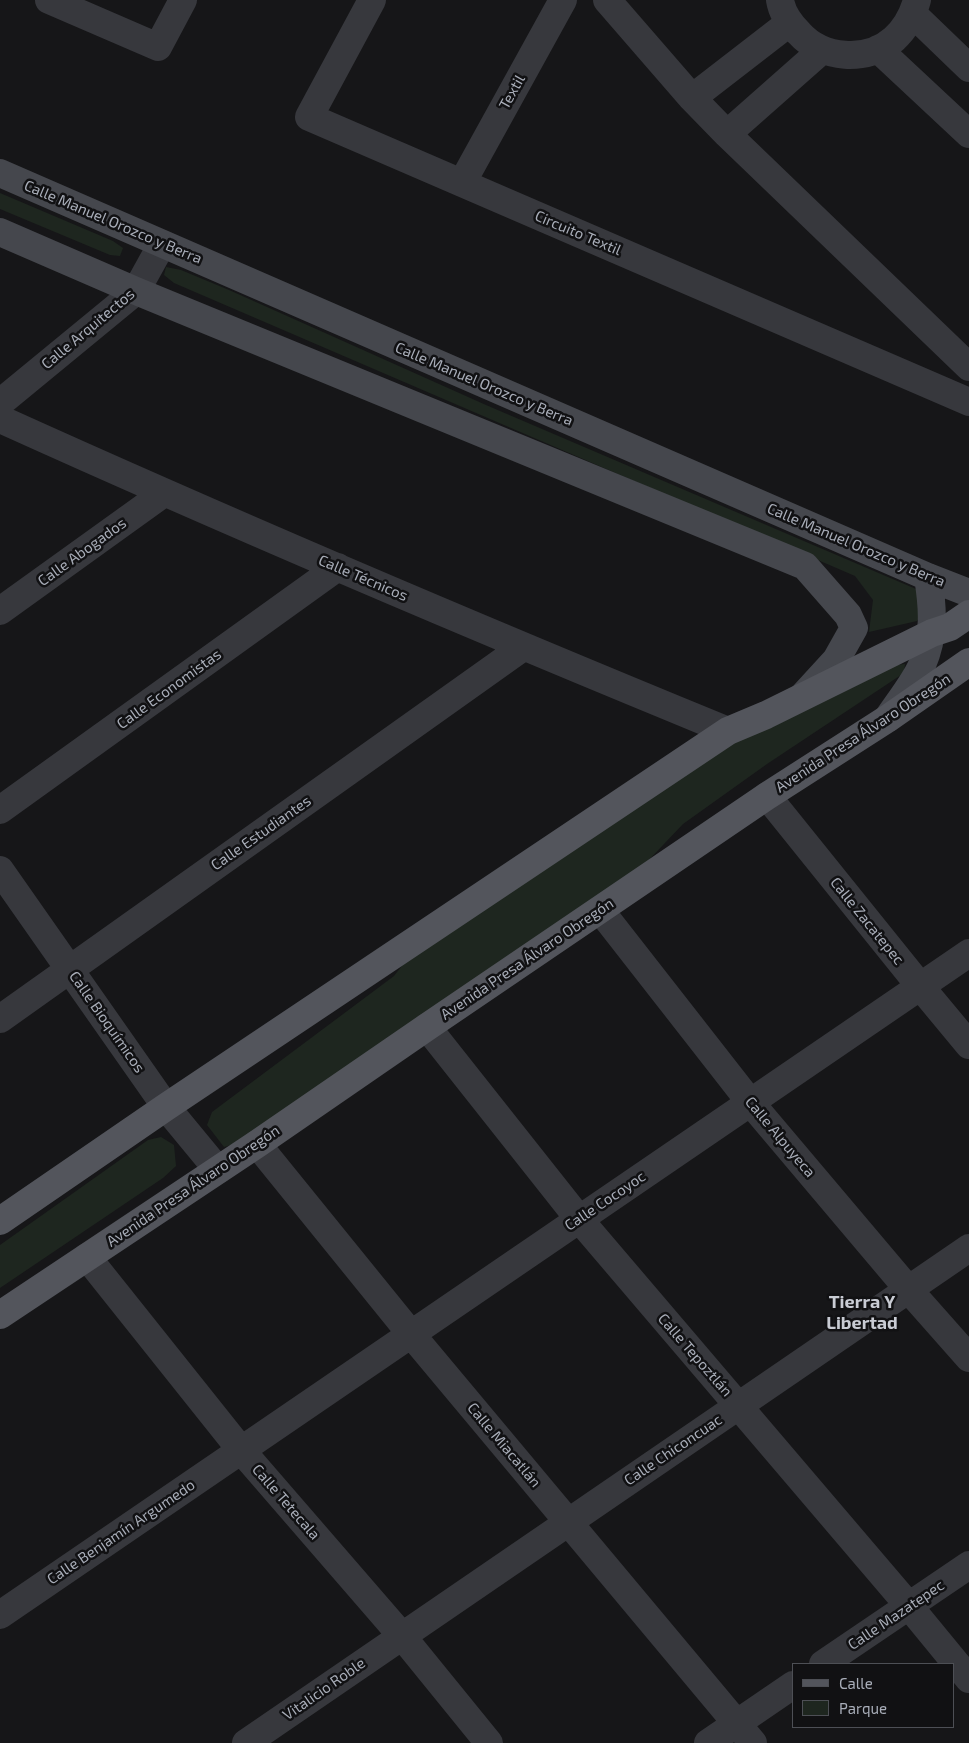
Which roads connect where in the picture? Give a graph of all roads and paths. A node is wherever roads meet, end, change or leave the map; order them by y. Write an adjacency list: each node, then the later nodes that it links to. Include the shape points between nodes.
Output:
1 (49, 0): 2 (street, via 158,47)
2 (183, 0)
3 (372, 0): 15 (street, Circuito Textil, via 309,117)
4 (563, 0): 15 (street, Textil)
5 (607, 0): 11 (street)
6 (915, 7): 8 (street, via 904,28 892,41); 10 (street)
7 (784, 11): 9 (street, via 804,39); 11 (street)
8 (878, 49): 9 (street, via 843,55); 13 (street)
9 (822, 50): 12 (street)
10 (969, 68)
11 (692, 98): 12 (street)
12 (728, 134): 19 (street)
13 (969, 134)
14 (0, 173): 17 (street, Calle Manuel Orozco y Berra)
15 (462, 183): 20 (street, Circuito Textil)
16 (0, 232): 18 (street)
17 (162, 244): 18 (street, Calle Arquitectos); 25 (street, Calle Manuel Orozco y Berra)
18 (136, 291): 21 (street, Calle Arquitectos); 32 (street, via 805,566 848,615 854,628 836,660)
19 (969, 367)
20 (969, 402)
21 (0, 403)
22 (0, 419): 23 (street, Calle Técnicos)
23 (164, 493): 24 (street, Calle Técnicos); 27 (street, Calle Abogados)
24 (338, 567): 30 (street, Calle Técnicos); 36 (street, Calle Economistas)
25 (928, 576): 26 (street, Calle Manuel Orozco y Berra); 29 (street)
26 (969, 593)
27 (0, 611)
28 (969, 614): 29 (main road, via 950,627)
29 (932, 633): 32 (main road); 33 (street, via 922,666)
30 (523, 646): 34 (street, Calle Técnicos); 40 (street, Calle Estudiantes)
31 (969, 662): 33 (main road, Avenida Presa Álvaro Obregón)
32 (803, 696): 34 (main road)
33 (887, 719): 35 (main road, Avenida Presa Álvaro Obregón)
34 (728, 731): 46 (main road)
35 (767, 796): 38 (main road, Avenida Presa Álvaro Obregón); 41 (street, Calle Zacatepec)
36 (0, 810)
37 (0, 870): 40 (street, Calle Bioquímicos)
38 (600, 910): 43 (main road, Avenida Presa Álvaro Obregón); 45 (street, Calle Alpuyeca)
39 (969, 953): 41 (street, Calle Cocoyoc)
40 (70, 969): 42 (street, Calle Estudiantes); 46 (street, Calle Bioquímicos)
41 (920, 986): 44 (street, Calle Zacatepec); 45 (street, Calle Cocoyoc)
42 (0, 1019)
43 (427, 1027): 47 (main road, Avenida Presa Álvaro Obregón); 49 (street, Calle Tepoztlán)
44 (969, 1045)
45 (750, 1102): 49 (street, Calle Cocoyoc); 53 (street, Calle Alpuyeca)
46 (166, 1107): 48 (street, Calle Bioquímicos); 50 (main road)
47 (257, 1144): 48 (main road, Avenida Presa Álvaro Obregón); 55 (street, Calle Miacatlán)
48 (218, 1170): 52 (main road, Avenida Presa Álvaro Obregón)
49 (579, 1219): 55 (street, Calle Cocoyoc); 57 (street, Calle Tepoztlán)
50 (0, 1222)
51 (969, 1248): 53 (street, Calle Chiconcuac)
52 (87, 1256): 54 (main road, Avenida Presa Álvaro Obregón); 58 (street, Calle Tetecala)
53 (908, 1290): 56 (street, Calle Alpuyeca); 57 (street, Calle Chiconcuac)
54 (0, 1315)
55 (411, 1334): 58 (street, Calle Cocoyoc); 59 (street, Calle Miacatlán)
56 (969, 1358)
57 (738, 1406): 59 (street, Calle Chiconcuac); 61 (street, Calle Tepoztlán)
58 (241, 1450): 62 (street, Calle Benjamín Argumedo); 63 (street, Calle Tetecala)
59 (568, 1522): 63 (street, Calle Chiconcuac); 67 (street, Calle Miacatlán)
60 (969, 1565): 61 (street, Calle Mazatepec)
61 (909, 1606): 64 (street, Calle Mazatepec); 65 (street, Calle Tepoztlán)
62 (0, 1615)
63 (402, 1636): 68 (street, Vitalicio Roble); 70 (street, Calle Tetecala)
64 (824, 1663)
65 (969, 1679)
66 (792, 1686): 67 (street)
67 (745, 1733): 71 (street)
68 (278, 1734): 69 (street, Vitalicio Roble)
69 (246, 1743)
70 (489, 1743)
71 (708, 1743)

